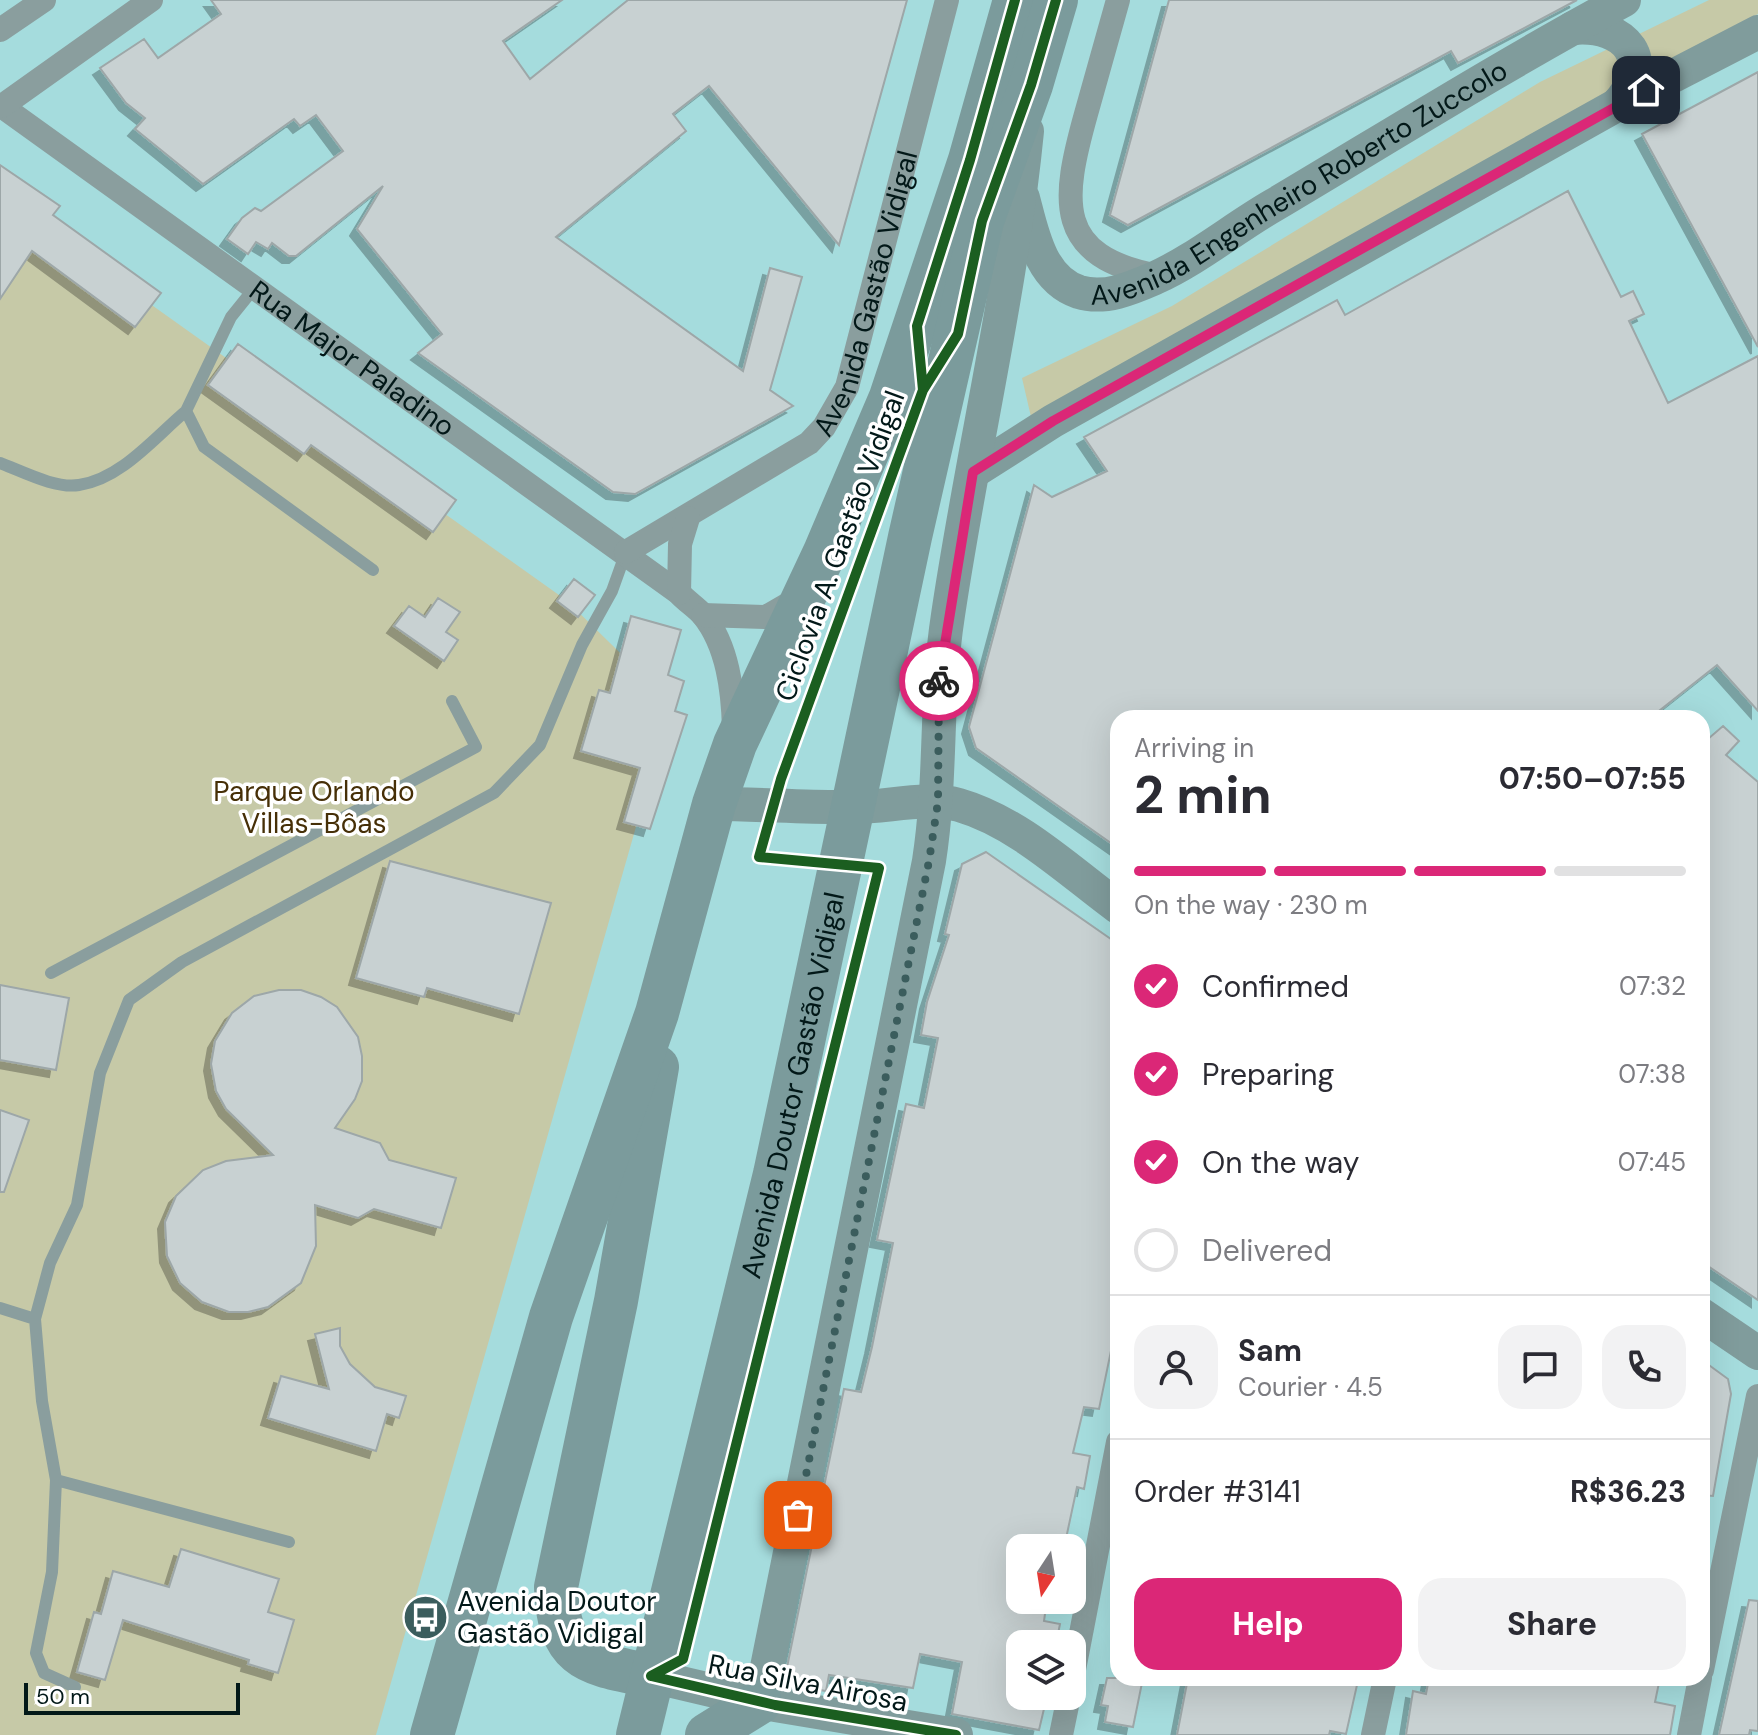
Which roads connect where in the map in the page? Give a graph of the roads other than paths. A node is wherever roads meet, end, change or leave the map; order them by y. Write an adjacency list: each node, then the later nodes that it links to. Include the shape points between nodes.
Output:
1 (44, 0): 9 (street)
2 (151, 0): 12 (street)
3 (947, 0): 20 (street, Avenida Gastão Vidigal, via 847,387 836,410 809,443)
4 (1015, 0): 11 (highway)
5 (1056, 0): 11 (highway)
6 (1118, 0): 15 (street, via 1083,125 1069,204 1076,228 1104,260 1123,270)
7 (1624, 0): 8 (street, Avenida Engenheiro Roberto Zuccolo)
8 (1573, 28): 13 (street, via 1596,26 1617,32 1631,48 1634,79); 15 (street, Avenida Engenheiro Roberto Zuccolo)
9 (0, 30)
10 (1758, 32): 13 (street)
11 (1020, 77): 14 (street); 24 (highway, via 970,160 913,339); 30 (highway, via 982,221)
12 (1, 105): 16 (street, Rua Major Paladino)
13 (1617, 105): 19 (street, via 1053,421)
14 (1021, 186): 15 (street, Avenida Engenheiro Roberto Zuccolo, via 1035,243 1061,283 1100,295); 19 (street)
15 (1159, 276)
16 (256, 286): 17 (lane, via 231,317); 21 (street, Rua Major Paladino)
17 (186, 411): 18 (lane, via 111,475 76,486); 22 (lane, via 204,447)
18 (0, 463)
19 (973, 472): 28 (street, via 940,674)
20 (688, 518): 21 (street, Avenida Gastão Vidigal); 23 (street, via 680,544)
21 (626, 552): 23 (street, Rua Major Paladino); 35 (lane, via 540,745 494,793 182,962 129,1000 100,1073 77,1205 50,1263)
22 (373, 570)
23 (679, 593): 25 (street, Rua Major Paladino)
24 (804, 595): 25 (street, via 766,617); 27 (highway)
25 (703, 615): 27 (street, Rua Major Paladino, via 733,687)
26 (452, 701): 32 (lane, via 476,747)
27 (735, 744): 29 (highway)
28 (938, 802): 30 (street); 31 (street, via 958,804 995,820); 48 (street)
29 (714, 804): 30 (street); 33 (highway)
30 (854, 807): 44 (highway, Avenida Doutor Gastão Vidigal, via 775,1174)
31 (1110, 901)
32 (51, 973)
33 (657, 1013): 44 (highway, via 655,1093 556,1587 561,1625 578,1654 589,1662); 50 (highway, via 551,1317)
34 (0, 1308): 35 (lane)
35 (35, 1319): 39 (lane)
36 (1710, 1320): 37 (street)
37 (1758, 1353)
38 (1758, 1396): 43 (street)
39 (56, 1480): 41 (lane); 47 (lane, via 52,1572 36,1653 44,1673)
40 (1110, 1483): 42 (street)
41 (289, 1542)
42 (1082, 1630)
43 (1710, 1631)
44 (651, 1676): 48 (street, Rua Silva Airosa); 51 (highway, Avenida Doutor Gastão Vidigal)
45 (1383, 1686): 55 (street)
46 (1698, 1686): 56 (street)
47 (75, 1687)
48 (760, 1702): 52 (highway); 53 (street, Rua Silva Airosa)
49 (1066, 1710): 54 (street)
50 (432, 1735)
51 (638, 1735)
52 (707, 1735)
53 (956, 1735)
54 (1061, 1735)
55 (1373, 1735)
56 (1689, 1735)

